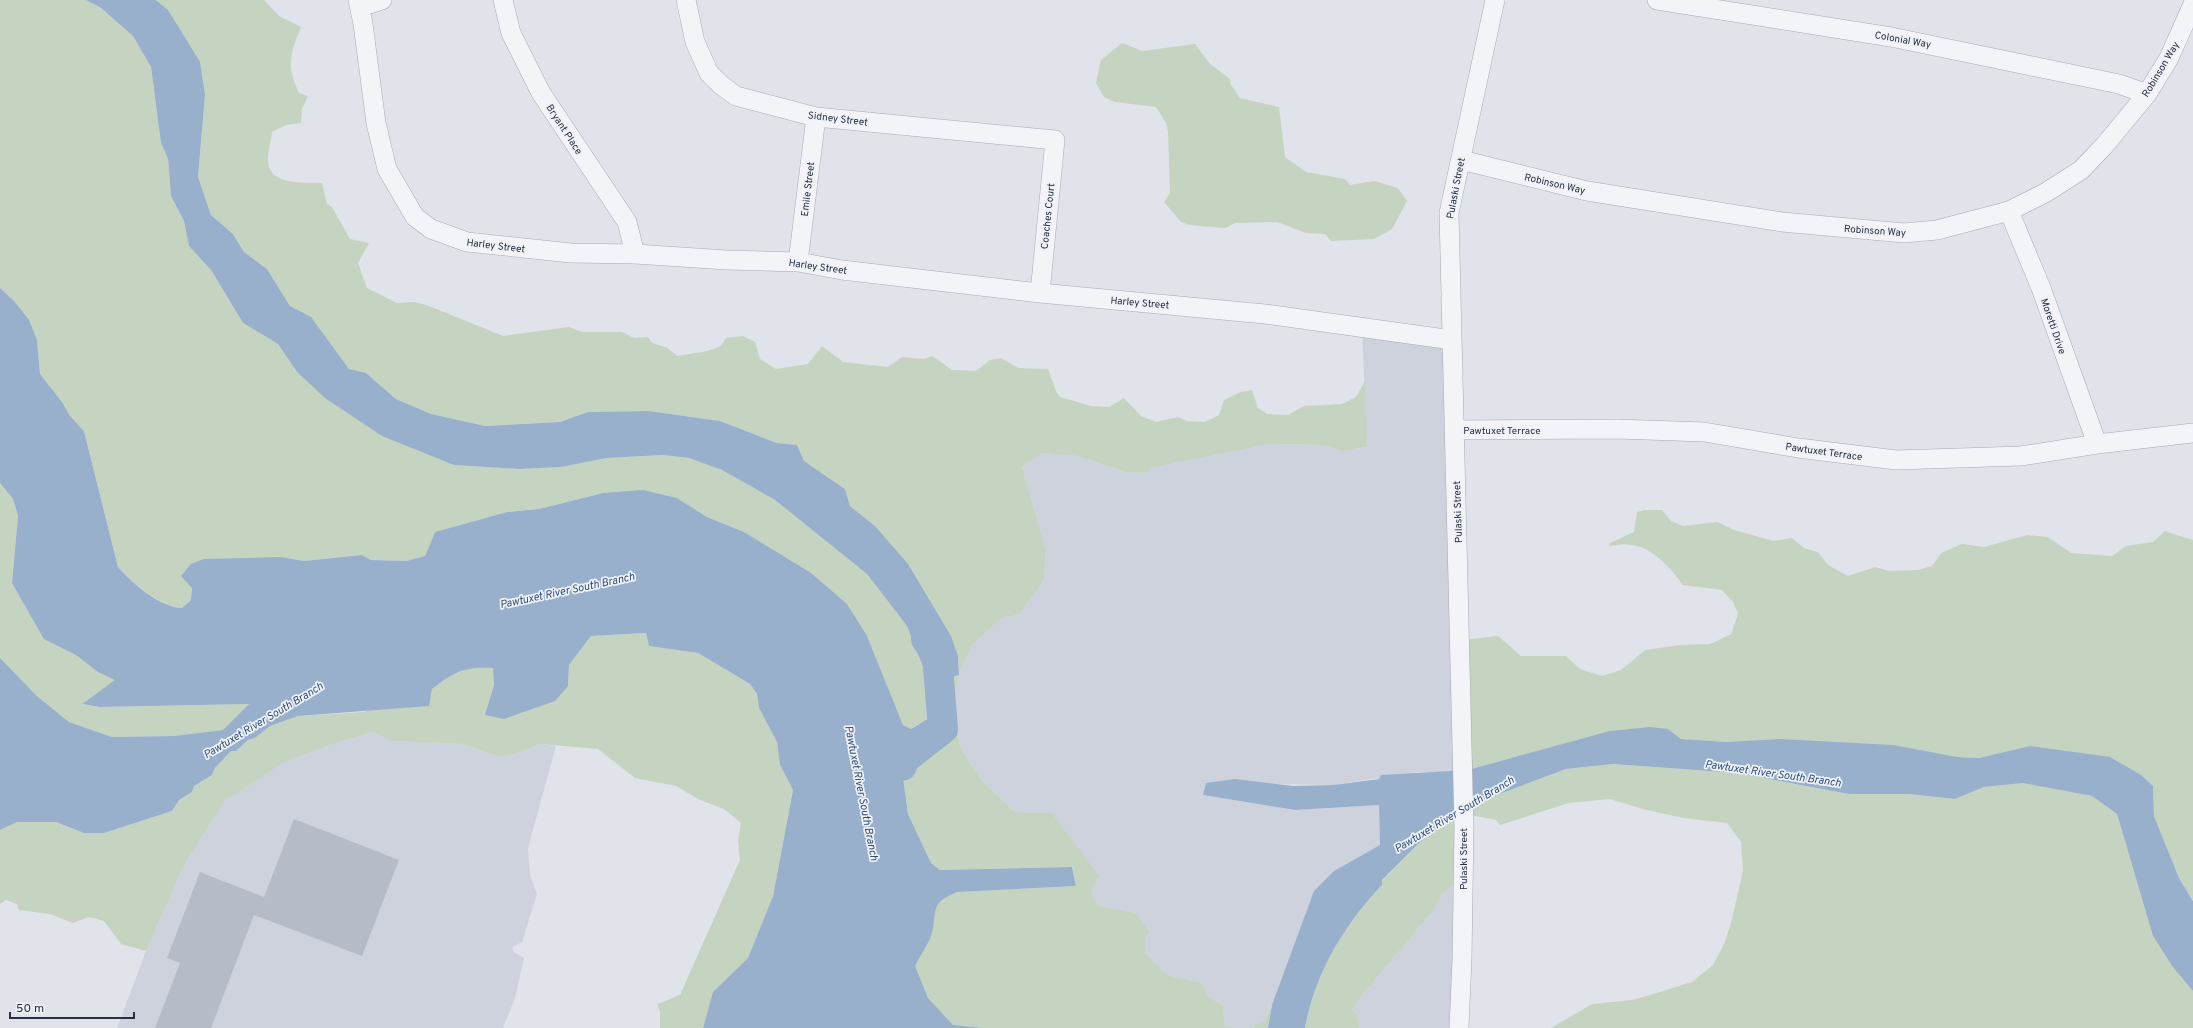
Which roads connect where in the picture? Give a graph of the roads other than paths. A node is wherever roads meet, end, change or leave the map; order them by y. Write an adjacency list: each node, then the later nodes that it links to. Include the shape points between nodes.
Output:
1 (382, 0): 6 (street)
2 (503, 0): 13 (street, Bryant Place, via 512,33 541,93 627,222)
3 (686, 0): 9 (street, Sidney Street, via 695,42 709,73 721,85 736,96)
4 (1496, 0): 11 (street, Pulaski Street)
5 (1657, 0): 8 (street, Colonial Way, via 1891,36 2111,82)
6 (359, 3): 13 (street, Harley Street, via 381,149 387,169 416,217 431,229 467,242 572,253)
7 (2193, 4): 8 (street, Robinson Way, via 2169,58)
8 (2147, 94): 12 (street, Robinson Way, via 2081,170 2045,193)
9 (816, 117): 10 (street, Sidney Street); 14 (street, Emile Street)
10 (1055, 140): 15 (street, Coaches Court)
11 (1461, 160): 12 (street, Robinson Way, via 1587,191 1775,220 1859,230 1904,233 1937,230); 16 (street, Pulaski Street, via 1449,212)
12 (2009, 210): 19 (street, Moretti Drive, via 2041,288)
13 (635, 254): 14 (street, Harley Street)
14 (798, 262): 15 (street, Harley Street, via 842,270)
15 (1040, 293): 16 (street, Harley Street, via 1264,314)
16 (1452, 340): 17 (street, Pulaski Street)
17 (1454, 430): 19 (street, Pawtuxet Terrace, via 1632,429 1704,432 1896,460 2021,456); 20 (street, Pulaski Street, via 1464,828)
18 (2193, 433): 19 (street, Pawtuxet Terrace)
19 (2097, 444)
20 (1459, 1028)

